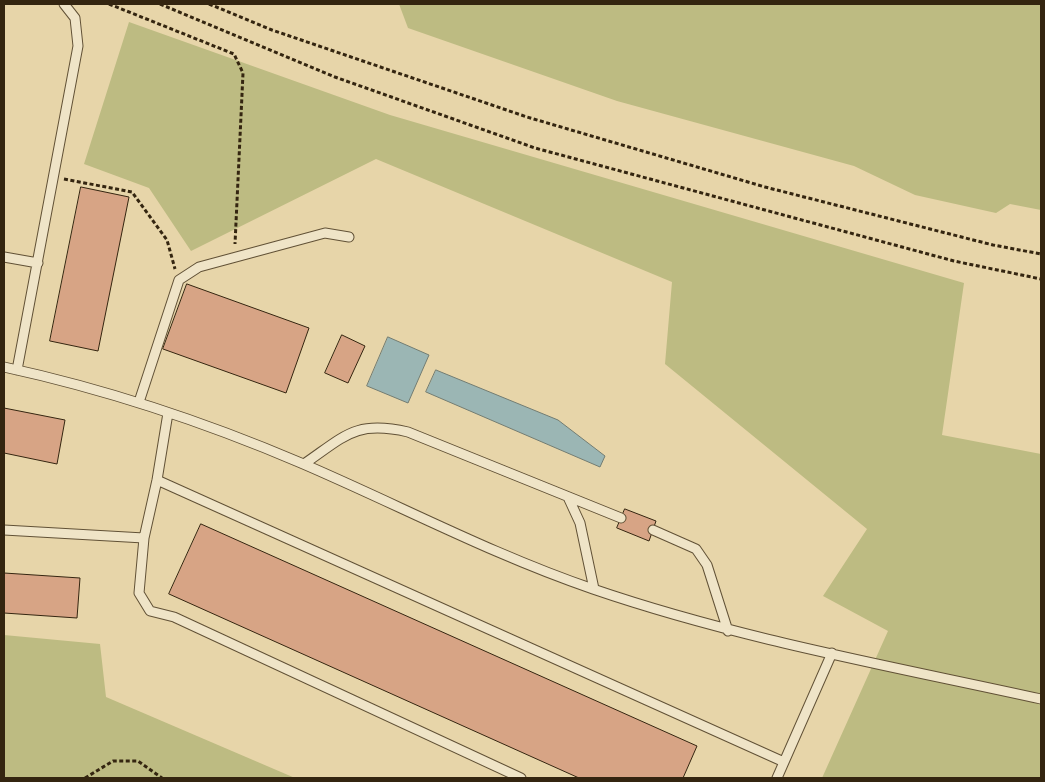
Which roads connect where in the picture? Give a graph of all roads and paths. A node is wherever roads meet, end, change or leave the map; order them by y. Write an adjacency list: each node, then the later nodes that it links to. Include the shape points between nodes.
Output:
1 (64, 4): 5 (lane, via 75,18 78,46)
2 (109, 4): 9 (path, via 234,54 243,73)
3 (160, 4): 11 (path, via 335,77 535,148 935,256)
4 (209, 4): 7 (path, via 272,30 527,117 765,186 993,245)
5 (54, 177): 10 (lane); 12 (path, via 132,192 167,240)
6 (348, 237): 9 (lane, via 325,233)
7 (1041, 254)
8 (4, 257): 10 (lane)
9 (234, 258): 12 (lane, via 200,266)
10 (38, 263): 14 (lane)
11 (1041, 279)
12 (178, 280): 15 (lane)
13 (4, 367): 14 (lane)
14 (17, 370): 15 (lane)
15 (139, 402): 16 (lane)
16 (168, 413): 17 (lane); 18 (lane)
17 (304, 464): 19 (lane, via 353,431 383,426 408,432); 24 (lane, via 508,557)
18 (157, 480): 23 (lane); 28 (lane)
19 (568, 497): 20 (lane); 24 (lane, via 580,523)
20 (621, 518)
21 (4, 530): 23 (lane)
22 (653, 530): 25 (lane, via 696,549 707,565)
23 (144, 538): 31 (lane, via 139,593 150,611 174,617)
24 (594, 589): 25 (lane)
25 (728, 631): 26 (lane)
26 (832, 653): 27 (lane); 28 (lane)
27 (1041, 699)
28 (784, 762): 32 (lane)
29 (85, 778): 30 (path, via 113,761 138,761)
30 (162, 778)
31 (521, 778)
32 (776, 778)

